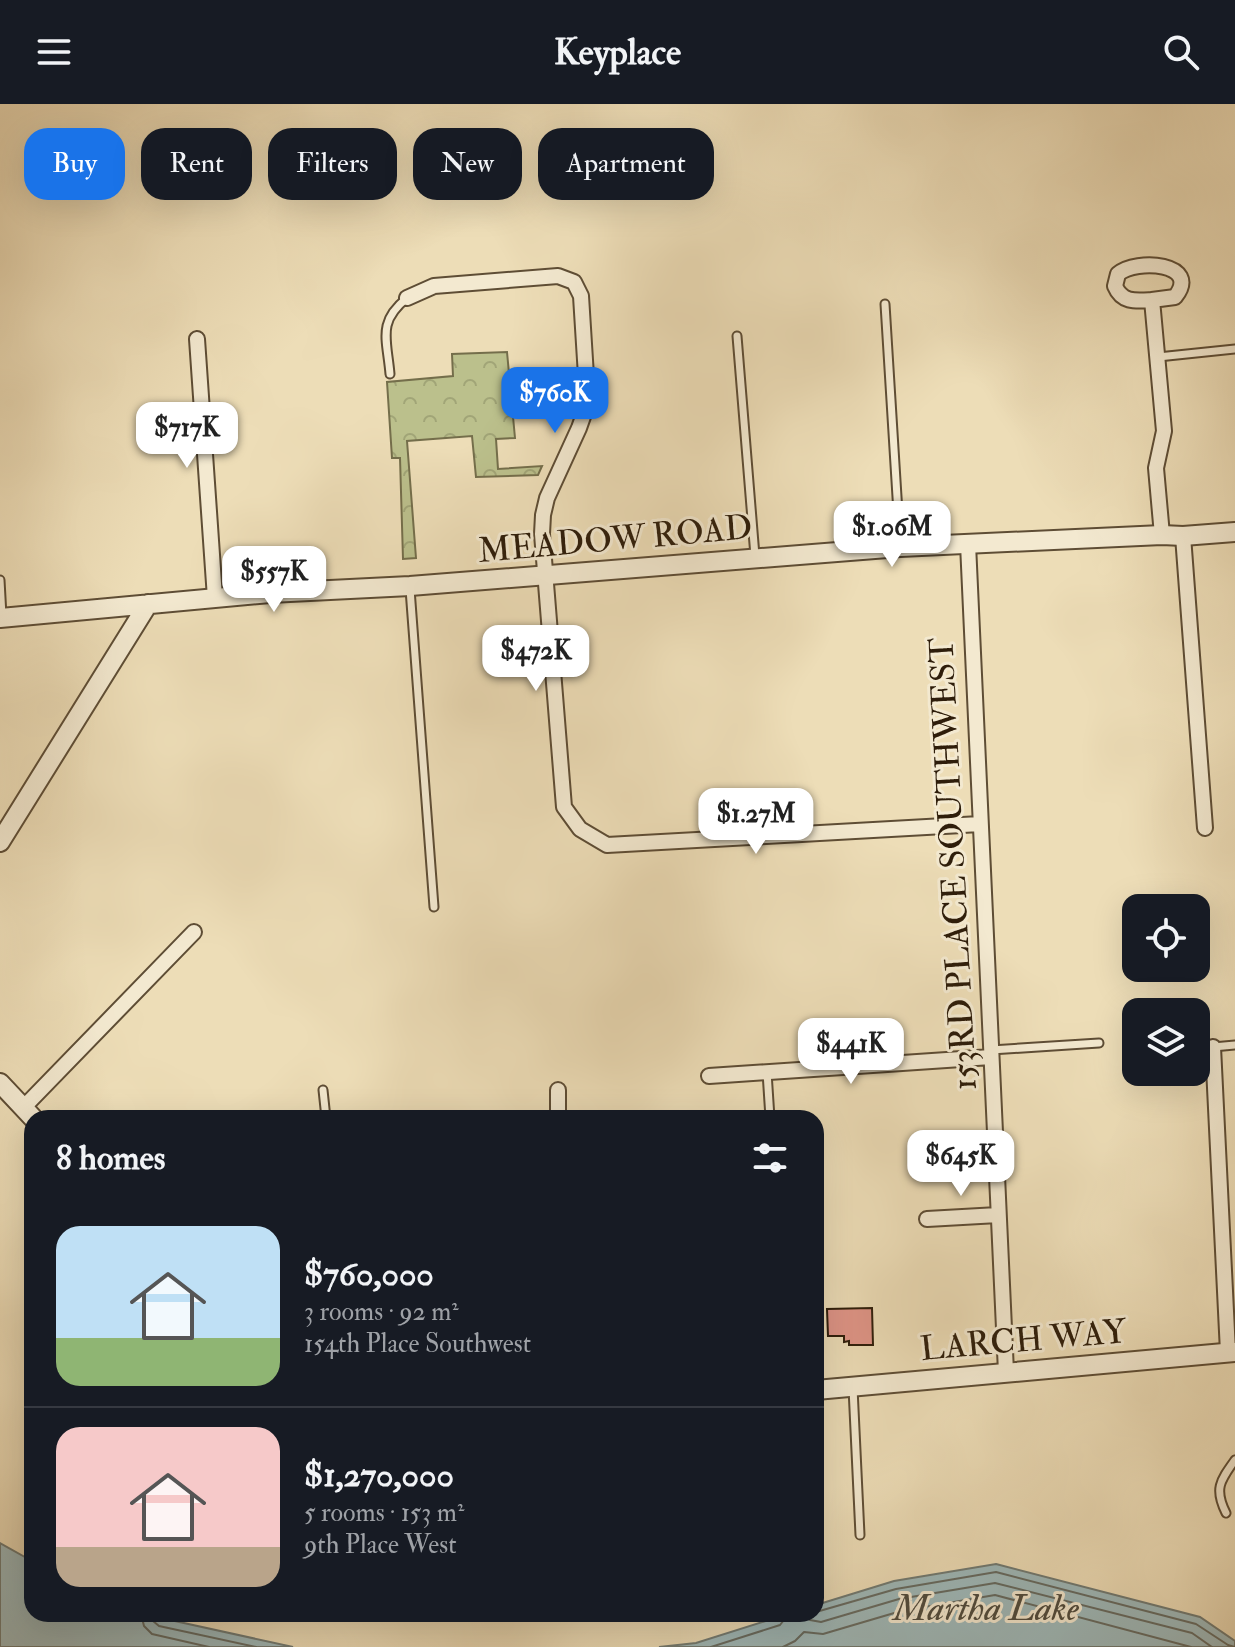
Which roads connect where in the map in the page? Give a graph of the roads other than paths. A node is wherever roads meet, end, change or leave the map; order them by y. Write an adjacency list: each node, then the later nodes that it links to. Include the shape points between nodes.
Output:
1 (407, 298): 8 (lane, via 386,324); 15 (street, via 434,286 558,276 574,282 581,296 585,411 547,498 542,534)
2 (1152, 300): 7 (street)
3 (885, 304): 13 (lane)
4 (737, 336): 14 (lane)
5 (197, 339): 18 (street)
6 (1235, 349): 7 (lane)
7 (1157, 357): 10 (street, via 1164,431 1156,468)
8 (390, 374)
9 (1235, 532): 11 (street, MEADOW ROAD)
10 (1162, 535): 11 (street, MEADOW ROAD); 12 (street, MEADOW ROAD)
11 (1183, 536): 22 (street)
12 (968, 544): 13 (street, MEADOW ROAD); 21 (street, 153RD PLACE SOUTHWEST)
13 (900, 547): 14 (street, MEADOW ROAD)
14 (755, 558): 15 (street, MEADOW ROAD)
15 (545, 575): 17 (street, MEADOW ROAD); 21 (street, via 564,807 580,829 607,845)
16 (0, 580): 20 (lane)
17 (410, 586): 18 (street, MEADOW ROAD); 24 (lane)
18 (215, 598): 19 (street, MEADOW ROAD)
19 (148, 604): 20 (street, MEADOW ROAD); 23 (street)
20 (1, 618)
21 (980, 824): 29 (street, 153RD PLACE SOUTHWEST)
22 (1205, 828)
23 (0, 842)
24 (434, 907)
25 (194, 932): 36 (street)
26 (1099, 1043): 29 (lane)
27 (1235, 1045): 28 (lane)
28 (1213, 1047): 42 (street)
29 (991, 1053): 30 (street); 40 (street, 153RD PLACE SOUTHWEST)
30 (767, 1072): 31 (street); 39 (lane)
31 (709, 1076)
32 (0, 1083): 35 (street)
33 (323, 1090): 37 (lane)
34 (558, 1090): 38 (street)
35 (26, 1110)
36 (32, 1110)
37 (325, 1110)
38 (558, 1110)
39 (769, 1110)
40 (998, 1215): 41 (street); 43 (street, 153RD PLACE SOUTHWEST)
41 (927, 1219)
42 (1231, 1352): 43 (street, LARCH WAY)
43 (1006, 1372): 44 (street, LARCH WAY)
44 (853, 1386): 45 (street, LARCH WAY); 48 (lane)
45 (824, 1389)
46 (1235, 1460): 47 (lane, via 1220,1482)
47 (1226, 1513)
48 (860, 1535)

